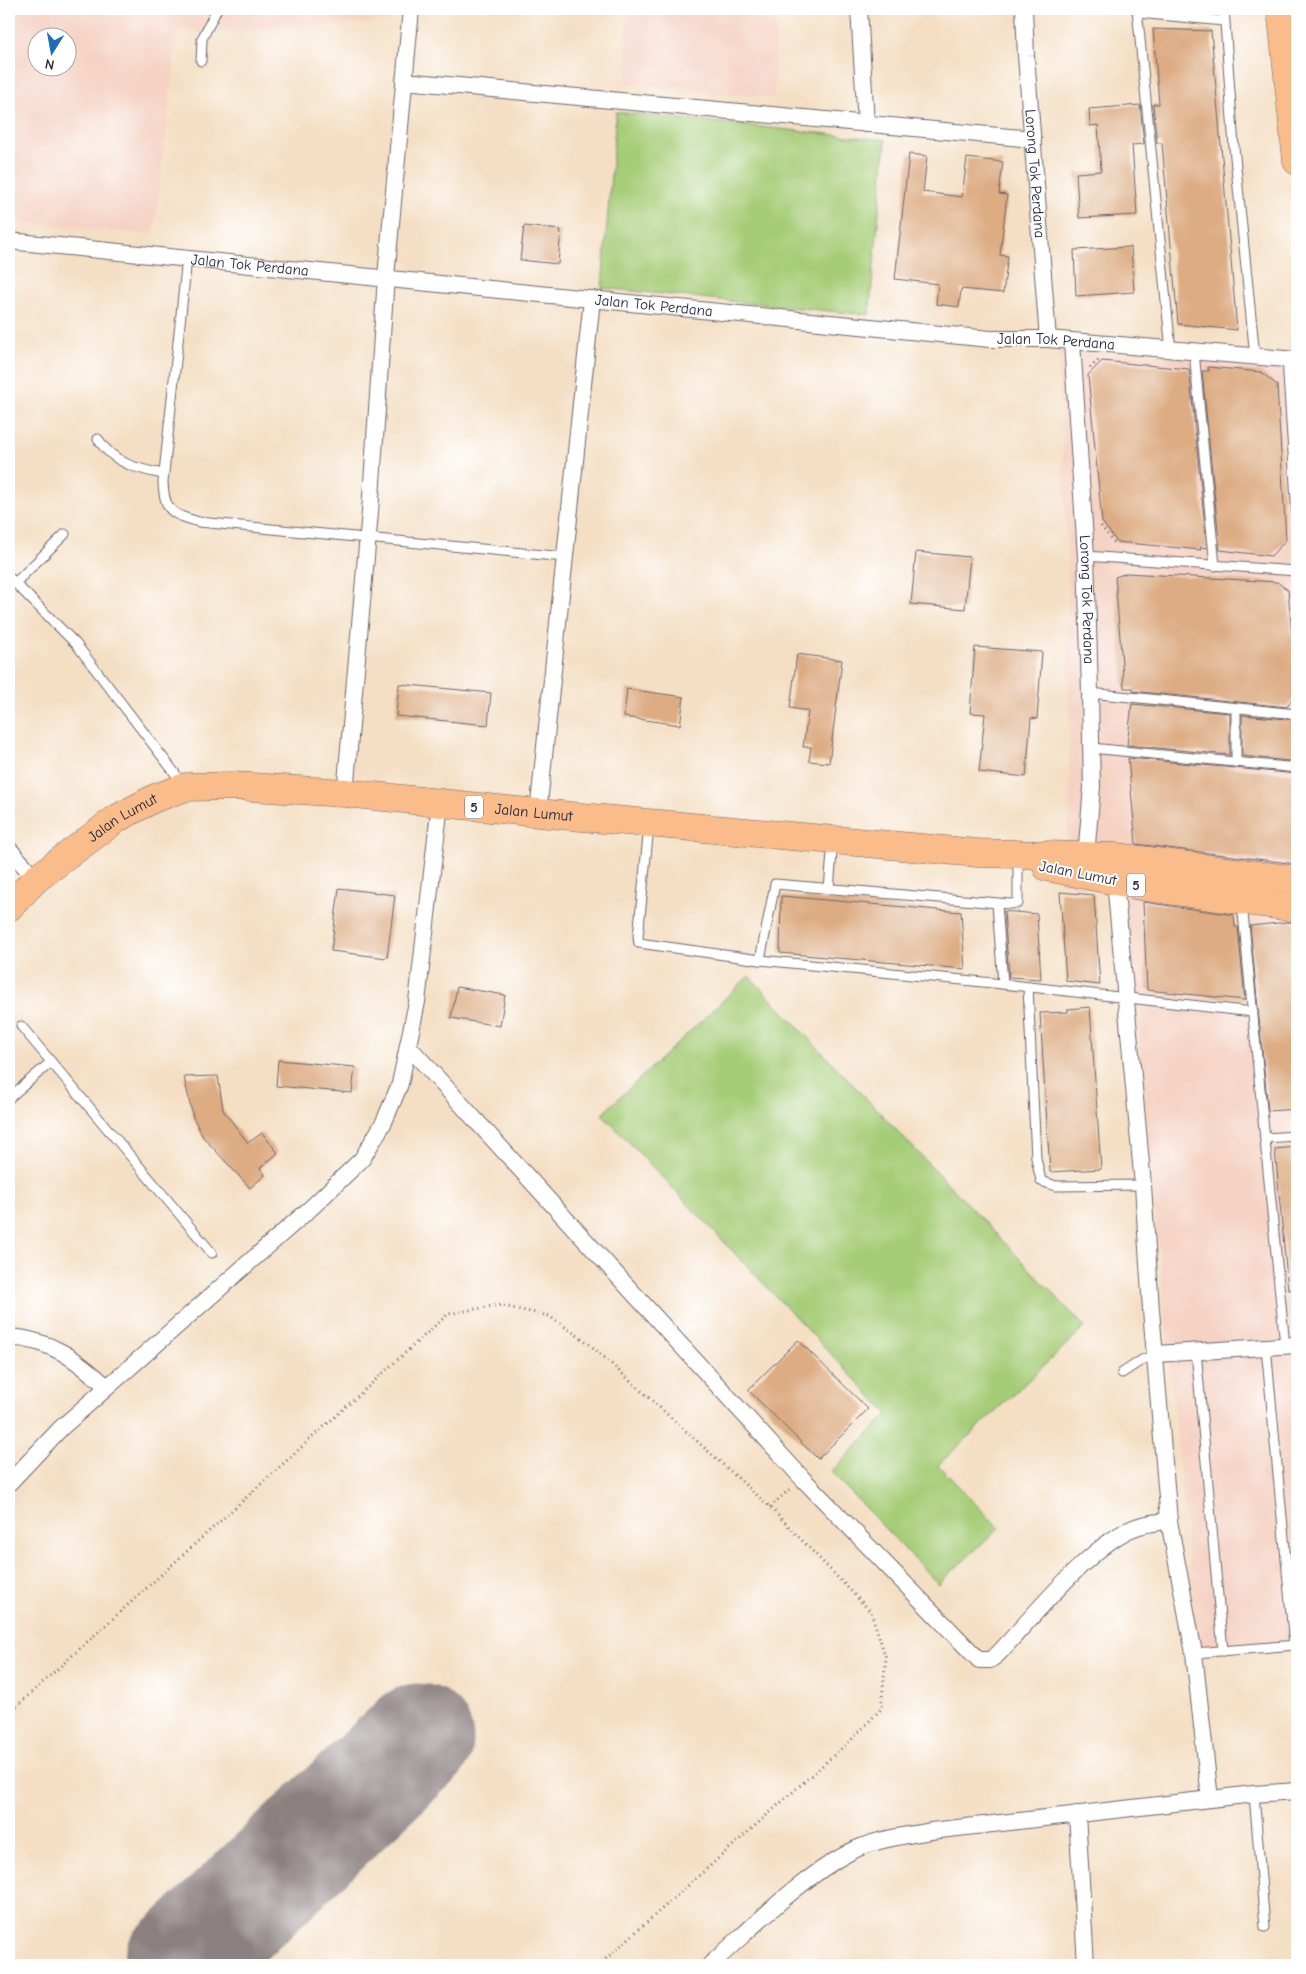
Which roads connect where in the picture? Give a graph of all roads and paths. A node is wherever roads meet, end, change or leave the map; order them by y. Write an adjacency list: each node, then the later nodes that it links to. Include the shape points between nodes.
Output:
1 (217, 9): 9 (lane, via 202,39)
2 (411, 9): 10 (street)
3 (859, 9): 11 (street)
4 (1024, 9): 12 (street, Lorong Tok Perdana)
5 (1224, 9): 8 (lane)
6 (1281, 9): 13 (highway)
7 (1137, 11): 8 (lane); 20 (lane)
8 (1224, 22): 22 (lane)
9 (201, 61)
10 (404, 81): 11 (street); 16 (street)
11 (866, 124): 12 (street)
12 (1033, 139): 18 (street, Lorong Tok Perdana)
13 (1297, 161)
14 (9, 241): 15 (street, Jalan Tok Perdana)
15 (187, 258): 16 (street, Jalan Tok Perdana); 27 (lane)
16 (386, 278): 17 (street, Jalan Tok Perdana); 31 (street)
17 (592, 299): 18 (street, Jalan Tok Perdana, via 990,339); 34 (street)
18 (1048, 340): 19 (street, Jalan Tok Perdana)
19 (1072, 342): 20 (street, Jalan Tok Perdana); 33 (street, Lorong Tok Perdana)
20 (1172, 351): 21 (street, Jalan Tok Perdana)
21 (1194, 352): 22 (street, Jalan Tok Perdana); 35 (lane)
22 (1255, 357): 24 (street, Jalan Tok Perdana)
23 (1110, 359): 25 (path, via 1100,358)
24 (1292, 360): 28 (lane)
25 (1086, 371)
26 (98, 439): 27 (lane, via 104,450 122,462 140,470)
27 (163, 474): 31 (lane, via 164,500 177,515 199,522)
28 (1297, 516)
29 (1099, 524): 32 (path, via 1115,545)
30 (65, 534): 37 (lane)
31 (368, 538): 34 (lane); 45 (street)
32 (1125, 546)
33 (1086, 556): 35 (lane); 38 (street, Lorong Tok Perdana)
34 (565, 557): 47 (street)
35 (1215, 566): 36 (lane)
36 (1297, 571)
37 (12, 580): 44 (lane, via 76,644)
38 (1090, 694): 39 (lane); 41 (street, Lorong Tok Perdana)
39 (1236, 708): 40 (lane); 42 (lane)
40 (1297, 714)
41 (1091, 748): 42 (lane); 52 (street, Lorong Tok Perdana, via 1092,787)
42 (1236, 762): 43 (lane)
43 (1297, 768)
44 (186, 787): 45 (highway, Jalan Lumut / 5, via 236,786); 54 (highway, Jalan Lumut / 5, via 155,798 116,819)
45 (345, 793): 46 (highway, Jalan Lumut / 5)
46 (440, 803): 47 (highway, Jalan Lumut / 5); 68 (street, via 417,1002)
47 (538, 814): 48 (highway, Jalan Lumut / 5)
48 (649, 823): 49 (highway, Jalan Lumut / 5); 62 (lane, via 639,943)
49 (833, 840): 51 (highway, Jalan Lumut / 5); 57 (lane)
50 (9, 849): 54 (street)
51 (977, 853): 52 (highway, Jalan Lumut / 5); 53 (highway, Jalan Lumut / 5)
52 (1086, 856): 55 (highway, Jalan Lumut / 5, via 1117,857)
53 (1018, 861): 56 (highway, Jalan Lumut / 5); 59 (lane, via 1018,902)
54 (36, 879): 60 (highway, Jalan Lumut / 5)
55 (1297, 880)
56 (1116, 881): 58 (highway, Jalan Lumut / 5); 65 (street)
57 (829, 889): 59 (lane); 62 (lane, via 775,884)
58 (1242, 901): 61 (highway, Jalan Lumut / 5); 66 (lane)
59 (997, 904): 63 (lane)
60 (9, 908)
61 (1297, 908)
62 (760, 960): 63 (lane)
63 (1003, 984): 64 (lane)
64 (1028, 987): 65 (lane); 73 (lane, via 1036,1158 1041,1181 1056,1186)
65 (1126, 999): 66 (lane); 73 (street)
66 (1253, 1012): 72 (lane)
67 (21, 1026): 69 (lane)
68 (408, 1046): 81 (street, via 400,1084 384,1122 362,1159); 82 (street)
69 (51, 1062): 70 (lane); 74 (lane)
70 (9, 1098)
71 (1297, 1136): 72 (lane)
72 (1265, 1138): 76 (lane)
73 (1143, 1185): 79 (street)
74 (212, 1253)
75 (9, 1337): 81 (street, via 40,1342 61,1351 80,1362)
76 (1291, 1346): 77 (street)
77 (1266, 1347): 78 (street); 86 (lane)
78 (1196, 1352): 79 (street); 87 (lane)
79 (1156, 1354): 80 (lane); 85 (street)
80 (1122, 1373)
81 (108, 1386): 83 (street, via 61,1428)
82 (802, 1478): 84 (path); 85 (street, via 979,1660 990,1660 998,1654 1078,1568 1115,1537 1138,1526)
83 (9, 1483)
84 (770, 1507): 89 (path, via 587,1342 549,1316 498,1305 448,1314); 95 (path, via 870,1612 886,1658 881,1709 851,1740)
85 (1169, 1520): 88 (street)
86 (1296, 1645): 87 (lane)
87 (1223, 1651): 88 (lane)
88 (1194, 1653): 92 (street)
89 (9, 1713)
90 (1297, 1791): 91 (street)
91 (1254, 1794): 92 (street); 94 (lane)
92 (1210, 1799): 93 (street)
93 (1076, 1814): 96 (street, via 931,1831 884,1840 851,1851 812,1875); 97 (street)
94 (1265, 1927)
95 (599, 1965)
96 (710, 1965)
97 (1086, 1965)

